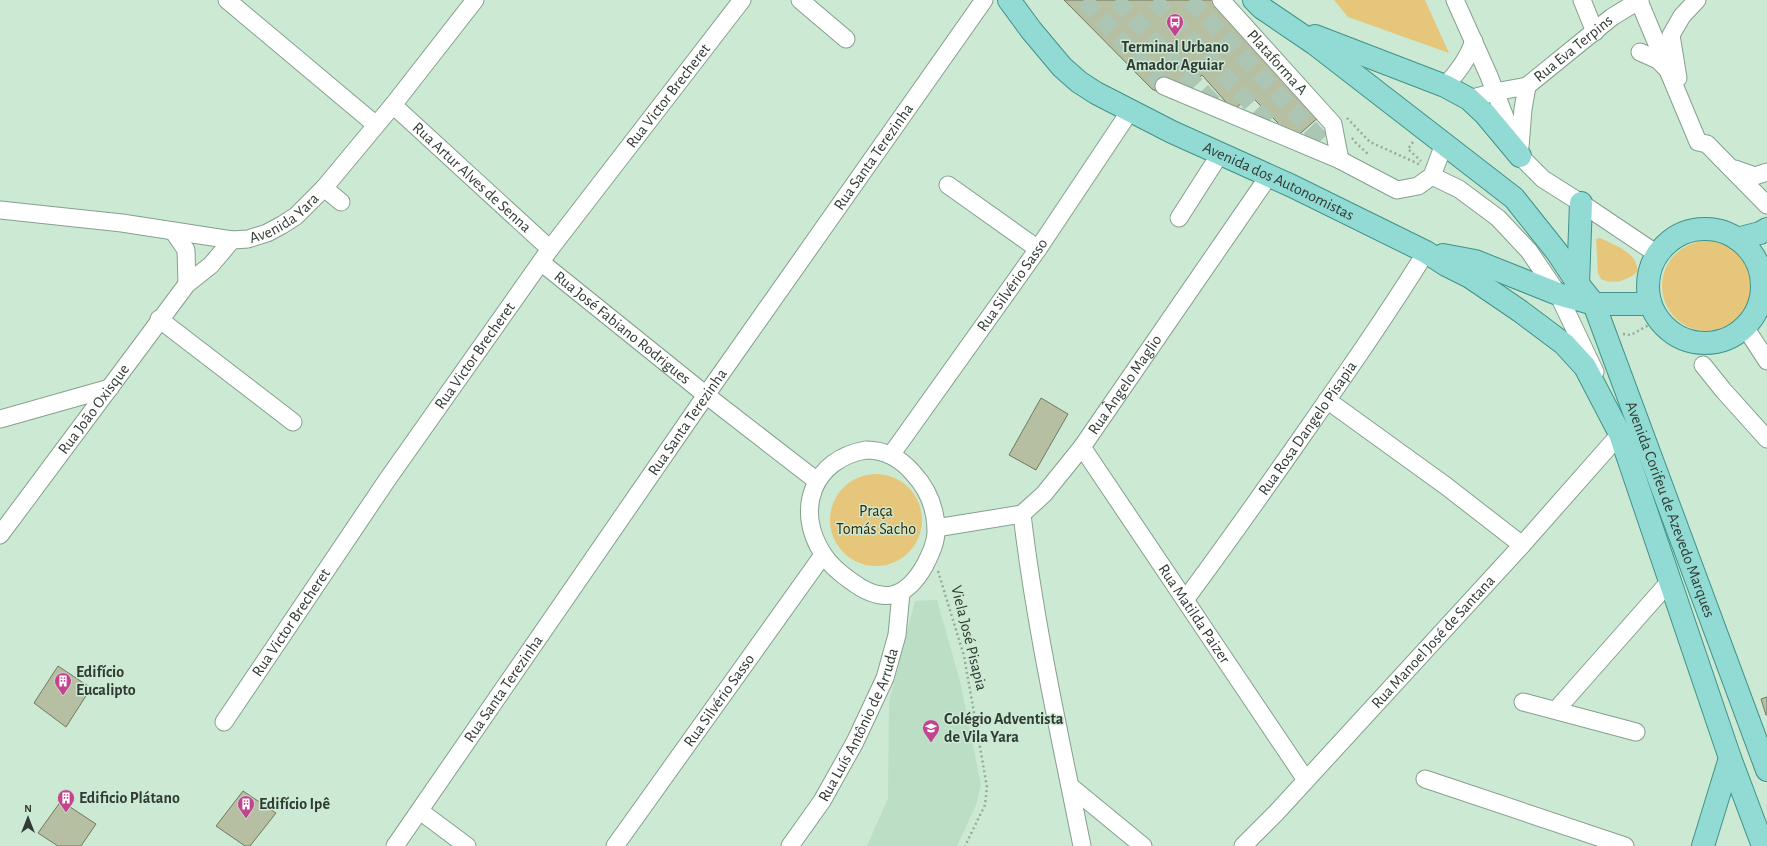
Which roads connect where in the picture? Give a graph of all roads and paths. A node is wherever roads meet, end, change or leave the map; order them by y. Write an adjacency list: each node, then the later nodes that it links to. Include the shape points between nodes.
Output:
1 (475, 0): 25 (street, Avenida Yara)
2 (742, 0): 54 (street, Rua Victor Brecheret)
3 (800, 0): 15 (street)
4 (984, 0): 68 (street, Rua Santa Terezinha)
5 (1009, 0): 26 (main road, Avenida dos Autonomistas, via 1031,30 1071,75 1096,93)
6 (1221, 0): 27 (street, Plataforma A)
7 (1254, 0): 13 (main road)
8 (1456, 0): 16 (street)
9 (1582, 0): 14 (street)
10 (1640, 0): 14 (street, Rua Eva Terpins); 18 (street)
11 (1698, 0): 24 (street, via 1682,16 1670,35 1677,63)
12 (234, 2): 28 (street)
13 (1288, 25): 20 (main road); 30 (main road)
14 (1595, 32): 21 (street, Rua Eva Terpins)
15 (846, 39)
16 (1474, 41): 20 (street, via 1469,56 1460,70); 22 (street)
17 (1640, 52): 18 (street, via 1658,60)
18 (1668, 70): 24 (street)
19 (1164, 86): 35 (street)
20 (1445, 86): 23 (main road)
21 (1527, 86): 22 (street, Rua Eva Terpins); 34 (street, Rua Eva Terpins, via 1520,129)
22 (1495, 92): 23 (street, Rua Eva Terpins); 34 (street)
23 (1470, 99): 34 (main road)
24 (1681, 100): 36 (street, via 1698,142 1706,144)
25 (393, 105): 28 (street, Avenida Yara); 54 (street, Rua Artur Alves de Senna)
26 (1130, 111): 32 (main road, Avenida dos Autonomistas); 51 (street, Rua Silvério Sasso)
27 (1339, 122): 31 (path, via 1342,113 1370,142 1424,167 1425,164 1408,149 1414,141); 35 (street)
28 (376, 125): 41 (street, Avenida Yara)
29 (1350, 133): 33 (path, via 1355,142)
30 (1444, 144): 38 (street); 57 (main road, Avenida Corifeu de Azevedo Marques, via 1514,198 1560,255)
31 (1420, 145)
32 (1220, 154): 39 (main road, Avenida dos Autonomistas); 46 (street)
33 (1369, 155)
34 (1520, 156): 43 (street, via 1543,179)
35 (1340, 160): 38 (street, via 1398,190 1418,186)
36 (1733, 169): 37 (street, via 1755,176); 44 (street)
37 (1767, 172)
38 (1432, 176): 58 (street, via 1459,189 1498,218 1528,251)
39 (1268, 177): 52 (main road, Avenida dos Autonomistas, via 1292,186); 74 (street, Rua Ângelo Maglio)
40 (948, 185): 51 (street)
41 (324, 188): 42 (street); 50 (street, Avenida Yara, via 296,216 282,225 248,239)
42 (341, 202)
43 (1581, 203): 53 (street); 57 (main road)
44 (1767, 205)
45 (0, 210): 48 (street, Avenida Yara)
46 (1179, 218)
47 (1767, 228): 49 (main road, via 1760,233)
48 (173, 231): 50 (street, Avenida Yara); 56 (street, via 186,250)
49 (1737, 239): 53 (main road, via 1721,231 1703,229 1685,233 1670,241); 55 (main road, via 1755,257)
50 (232, 240): 56 (street, Rua João Oxisque, via 211,264)
51 (1038, 249): 75 (street, Rua Silvério Sasso)
52 (1426, 252): 58 (main road, via 1475,261); 64 (main road, Avenida dos Autonomistas, via 1470,277); 69 (street, Rua Rosa Dangelo Pisapia)
53 (1657, 254): 60 (main road, via 1650,269 1648,286)
54 (546, 256): 68 (street, Rua José Fabiano Rodrigues); 88 (street, Rua Victor Brecheret, via 387,480)
55 (1765, 277): 62 (main road, via 1755,314)
56 (187, 284): 61 (street, Rua João Oxisque)
57 (1578, 284): 59 (main road, Avenida Corifeu de Azevedo Marques)
58 (1558, 294): 59 (main road); 72 (street, via 1612,410)
59 (1594, 304): 60 (main road, via 1641,304); 91 (main road, Avenida Corifeu de Azevedo Marques)
60 (1654, 311): 62 (main road, via 1673,333 1690,341 1710,343 1729,338); 63 (path)
61 (159, 320): 67 (street, Rua João Oxisque); 71 (street)
62 (1745, 327): 65 (street)
63 (1631, 335)
64 (1564, 344): 72 (main road, Avenida Corifeu de Azevedo Marques, via 1585,367)
65 (1767, 360)
66 (1703, 365): 73 (street)
67 (110, 388): 70 (street); 79 (street, Rua João Oxisque)
68 (706, 395): 76 (street, Rua José Fabiano Rodrigues); 95 (street, Rua Santa Terezinha)
69 (1327, 400): 80 (street, via 1446,486); 85 (street, Rua Rosa Dangelo Pisapia)
70 (0, 419)
71 (293, 422)
72 (1618, 431): 80 (street, Rua Manoel José de Santana); 83 (main road, Avenida Corifeu de Azevedo Marques)
73 (1767, 438)
74 (1082, 447): 77 (street, Rua Ângelo Maglio, via 1044,494); 85 (street, Rua Matilda Paizer)
75 (891, 455): 76 (street, via 874,450 853,453 828,467); 78 (street, via 904,463 923,484 931,502)
76 (817, 481): 82 (street, via 810,510 813,532)
77 (1022, 514): 78 (street); 94 (street, via 1029,575)
78 (936, 528): 81 (street)
79 (0, 535)
80 (1522, 546): 93 (street, Rua Manoel José de Santana)
81 (932, 552): 84 (street, via 922,571); 100 (path, Viela José Pisapia, via 964,656 987,787 985,805)
82 (823, 555): 84 (street, via 861,589 876,595); 98 (street, Rua Silvério Sasso)
83 (1670, 581): 87 (street); 90 (main road, Avenida Corifeu de Azevedo Marques)
84 (901, 593): 99 (street, Rua Luís Antônio de Arruda, via 897,635 885,678 822,801)
85 (1185, 600): 93 (street, Rua Matilda Paizer)
86 (1523, 702): 87 (street)
87 (1556, 710): 89 (street)
88 (224, 722)
89 (1636, 732)
90 (1730, 758): 105 (main road); 106 (main road, Avenida Corifeu de Azevedo Marques)
91 (1767, 770)
92 (1425, 779): 104 (street)
93 (1306, 780): 103 (street, Rua Manoel José de Santana)
94 (1070, 786): 101 (street); 102 (street)
95 (420, 810): 96 (street, Rua Santa Terezinha); 97 (street)
96 (395, 846)
97 (467, 846)
98 (615, 846)
99 (790, 846)
100 (965, 846)
101 (1082, 846)
102 (1143, 846)
103 (1242, 846)
104 (1625, 846)
105 (1703, 846)
106 (1764, 846)

